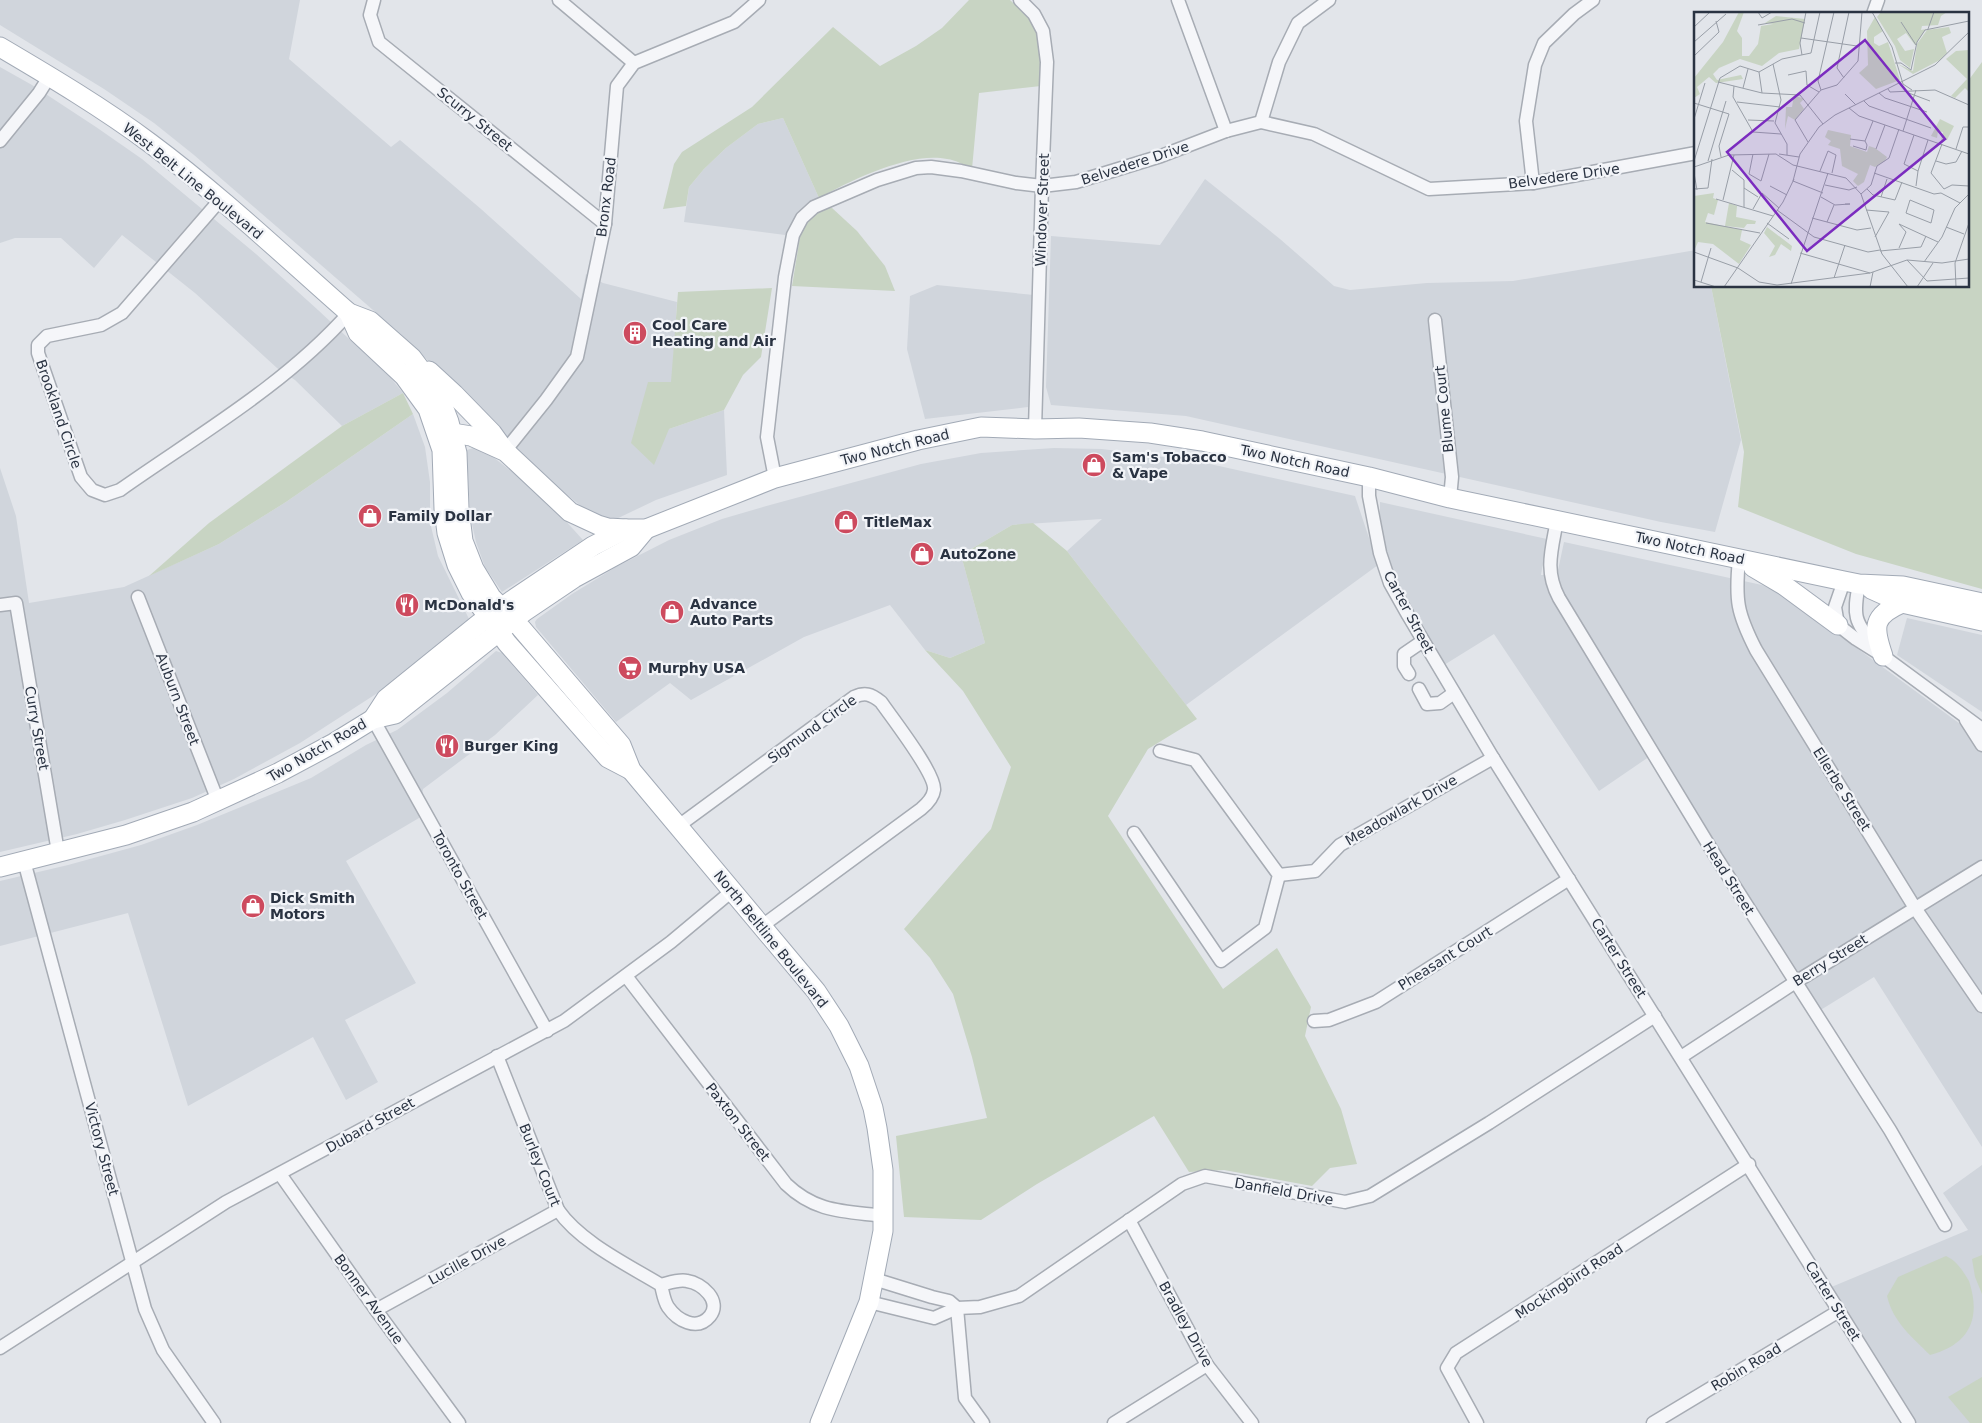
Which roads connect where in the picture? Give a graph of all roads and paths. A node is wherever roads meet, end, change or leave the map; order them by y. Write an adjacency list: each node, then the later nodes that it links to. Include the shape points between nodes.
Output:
1 (374, 0): 20 (street, Scurry Street, via 370,15 379,42)
2 (559, 0): 11 (street)
3 (759, 0): 11 (street, via 734,22)
4 (1020, 0): 18 (street, Windover Street, via 1034,14 1045,40)
5 (1178, 0): 14 (street)
6 (1329, 0): 13 (street, via 1298,23 1279,62)
7 (1593, 0): 17 (street, via 1544,42 1535,65 1526,121)
8 (1878, 0): 9 (street)
9 (1874, 12)
10 (0, 47): 12 (main road, West Belt Line Boulevard)
11 (634, 63): 20 (street, Bronx Road, via 617,86)
12 (49, 77): 15 (street); 19 (main road, West Belt Line Boulevard, via 151,144)
13 (1261, 122): 14 (street, Belvedere Drive); 17 (street, Belvedere Drive, via 1314,134 1429,189)
14 (1226, 131): 18 (street, Belvedere Drive, via 1091,179)
15 (0, 141)
16 (1694, 153): 17 (street, Belvedere Drive)
17 (1533, 183)
18 (1042, 186): 24 (street, Windover Street); 28 (street, Belvedere Drive, via 1016,184 939,168 916,168 834,198 814,207 802,218 793,236 785,277 767,437)
19 (220, 200): 21 (main road, West Belt Line Boulevard); 21 (street, Brookland Circle, via 122,314 101,325 47,336 38,346 81,477 92,490 105,495 120,490 280,377 316,348)
20 (605, 224): 26 (street, Bronx Road, via 577,358)
21 (350, 313): 23 (main road, West Belt Line Boulevard, via 370,322); 25 (main road, West Belt Line Boulevard, via 358,333 404,376)
22 (1435, 320): 29 (street, Blume Court, via 1452,477)
23 (412, 358): 25 (main road, West Belt Line Boulevard, via 441,401); 26 (main road, via 448,387)
24 (1035, 429): 27 (main road, Two Notch Road, via 1150,432); 28 (main road, Two Notch Road, via 981,427 918,440)
25 (444, 432): 26 (main road, via 471,436); 41 (main road, West Belt Line Boulevard, via 444,509 450,543 464,582)
26 (505, 451): 30 (main road)
27 (1369, 477): 29 (main road, Two Notch Road); 44 (street, Carter Street, via 1369,496 1380,553 1390,583)
28 (775, 478): 33 (main road, Two Notch Road)
29 (1450, 498): 31 (main road, Two Notch Road)
30 (570, 512): 32 (main road, via 598,526); 34 (main road)
31 (1557, 520): 35 (main road, Two Notch Road); 69 (street, Head Street, via 1549,564 1552,585)
32 (626, 529): 33 (main road, Two Notch Road); 34 (main road, Two Notch Road)
33 (646, 529): 41 (main road, Two Notch Road, via 632,547)
34 (593, 546): 41 (main road, Two Notch Road)
35 (1739, 559): 36 (main road, Two Notch Road); 43 (main road, via 1786,586); 66 (street, Ellerbe Street, via 1736,600 1749,638)
36 (1852, 583): 38 (main road, Two Notch Road); 39 (main road, Two Notch Road, via 1903,586); 43 (street, via 1834,607); 45 (street, via 1857,622)
37 (138, 597): 56 (street, Auburn Street)
38 (1902, 603): 42 (main road, Two Notch Road); 45 (main road, via 1886,610 1877,623 1876,633)
39 (1982, 603)
40 (0, 605): 59 (street, Curry Street, via 16,603)
41 (501, 620): 50 (main road, Two Notch Road, via 396,714); 55 (main road, West Belt Line Boulevard, via 608,758)
42 (1982, 621)
43 (1838, 625): 45 (street)
44 (1423, 641): 46 (street, via 1404,654 1404,666); 48 (street, Carter Street)
45 (1883, 656): 49 (street)
46 (1409, 674)
47 (1419, 689): 48 (street, via 1427,704 1440,703)
48 (1454, 693): 54 (street, Carter Street)
49 (1962, 714): 51 (street); 52 (street)
50 (373, 719): 56 (main road, Two Notch Road, via 295,764); 73 (street, Toronto Street)
51 (1982, 729)
52 (1982, 745)
53 (1160, 752): 63 (street, via 1195,760)
54 (1493, 758): 63 (street, Meadowlark Drive, via 1340,845 1315,871); 64 (street, Carter Street)
55 (631, 770): 57 (main road, North Beltline Boulevard)
56 (218, 801): 59 (main road, Two Notch Road, via 140,830)
57 (677, 827): 65 (main road, North Beltline Boulevard); 67 (street, Sigmund Circle, via 854,698 868,694 881,702 930,774 932,796 921,809)
58 (1134, 833): 63 (street, via 1221,961 1265,928)
59 (58, 852): 60 (main road, Two Notch Road)
60 (24, 861): 61 (main road, Two Notch Road); 82 (street, Victory Street)
61 (0, 867)
62 (1982, 867): 66 (street, Berry Street)
63 (1279, 875)
64 (1569, 879): 71 (street, Carter Street); 72 (street, Pheasant Court, via 1376,1002 1330,1020)
65 (732, 891): 67 (main road, North Beltline Boulevard); 68 (street, Dubard Street)
66 (1915, 908): 69 (street, Berry Street); 70 (street, Ellerbe Street)
67 (762, 926): 79 (main road, North Beltline Boulevard, via 840,1026 858,1066 877,1128 883,1170)
68 (626, 976): 73 (street, Dubard Street); 79 (street, Paxton Street, via 797,1195 829,1209)
69 (1794, 982): 75 (street, Berry Street); 81 (street, Head Street, via 1890,1130)
70 (1982, 1006)
71 (1655, 1016): 75 (street, Carter Street); 80 (street, Danfield Drive, via 1370,1196 1345,1202 1204,1176 1182,1184)
72 (1314, 1021)
73 (547, 1031): 74 (street, Dubard Street)
74 (497, 1056): 77 (street, Dubard Street); 78 (street, Burley Court)
75 (1681, 1057): 76 (street, Carter Street)
76 (1749, 1164): 88 (street, Carter Street); 97 (street, Mockingbird Road, via 1456,1353 1447,1368)
77 (280, 1174): 82 (street, Dubard Street, via 214,1209); 87 (street, Bonner Avenue)
78 (558, 1210): 84 (street, Burley Court, via 588,1240); 87 (street, Lucille Drive)
79 (884, 1216): 83 (main road, North Beltline Boulevard)
80 (1129, 1220): 86 (street, Danfield Drive, via 1019,1296 980,1307); 90 (street, Bradley Drive)
81 (1945, 1225)
82 (132, 1261): 89 (street, Dubard Street); 91 (street, Victory Street, via 145,1309 163,1350)
83 (874, 1279): 85 (main road, North Beltline Boulevard); 86 (street, via 949,1301)
84 (661, 1285)
85 (869, 1302): 86 (street, Danfield Drive, via 934,1318); 93 (main road, North Beltline Boulevard)
86 (957, 1308): 94 (street, via 965,1398)
87 (376, 1310): 92 (street, Bonner Avenue)
88 (1839, 1311): 98 (street, Robin Road); 99 (street, Carter Street)
89 (0, 1348)
90 (1207, 1365): 95 (street); 96 (street, Bradley Drive)
91 (214, 1423)
92 (460, 1423)
93 (820, 1423)
94 (983, 1423)
95 (1114, 1423)
96 (1252, 1423)
97 (1477, 1423)
98 (1653, 1423)
99 (1909, 1423)

